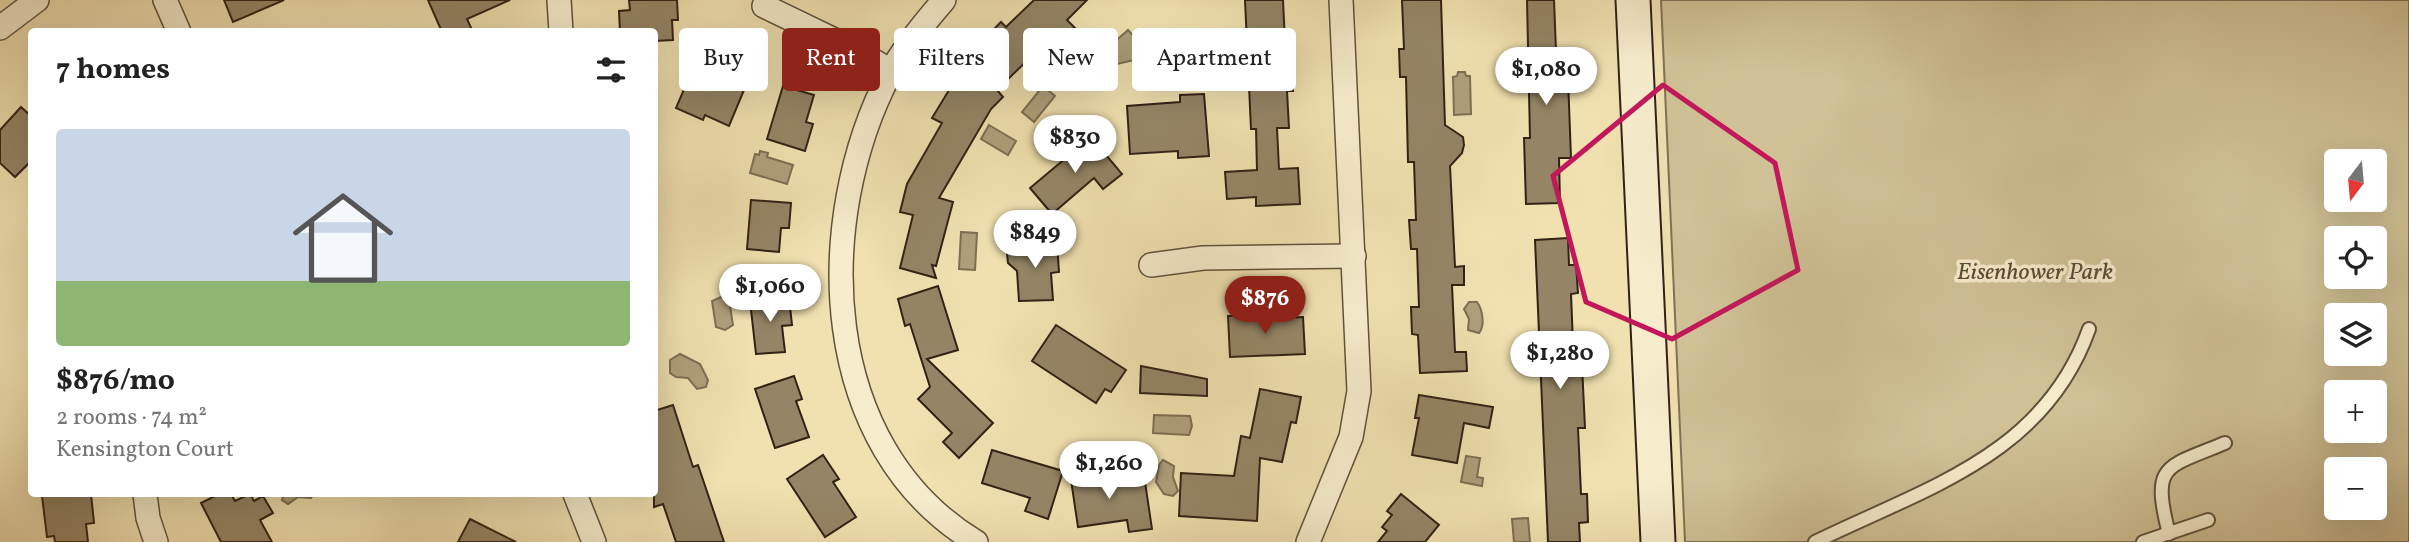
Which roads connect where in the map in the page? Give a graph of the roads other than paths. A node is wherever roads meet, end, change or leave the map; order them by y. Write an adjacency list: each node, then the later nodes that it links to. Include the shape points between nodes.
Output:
1 (37, 0): 8 (street)
2 (165, 0): 9 (street)
3 (559, 0): 10 (street)
4 (944, 0): 11 (street)
5 (1342, 0): 12 (street)
6 (1633, 0): 24 (main road)
7 (764, 6): 11 (street)
8 (0, 28)
9 (177, 28)
10 (561, 28)
11 (891, 71): 22 (street, via 846,204 840,285 849,355 873,426 906,481 945,520)
12 (1354, 256): 13 (street, via 1223,257); 23 (street, via 1358,412)
13 (1151, 265)
14 (2089, 329): 25 (lane, via 2078,358 2036,419 1970,469)
15 (2225, 443): 19 (lane, via 2170,466 2162,477 2160,499)
16 (145, 497): 20 (street)
17 (576, 497): 21 (street)
18 (2208, 520): 19 (lane)
19 (2169, 534): 26 (lane)
20 (156, 542)
21 (594, 542)
22 (976, 542)
23 (1308, 542)
24 (1658, 542)
25 (1815, 542)
26 (2143, 542)

